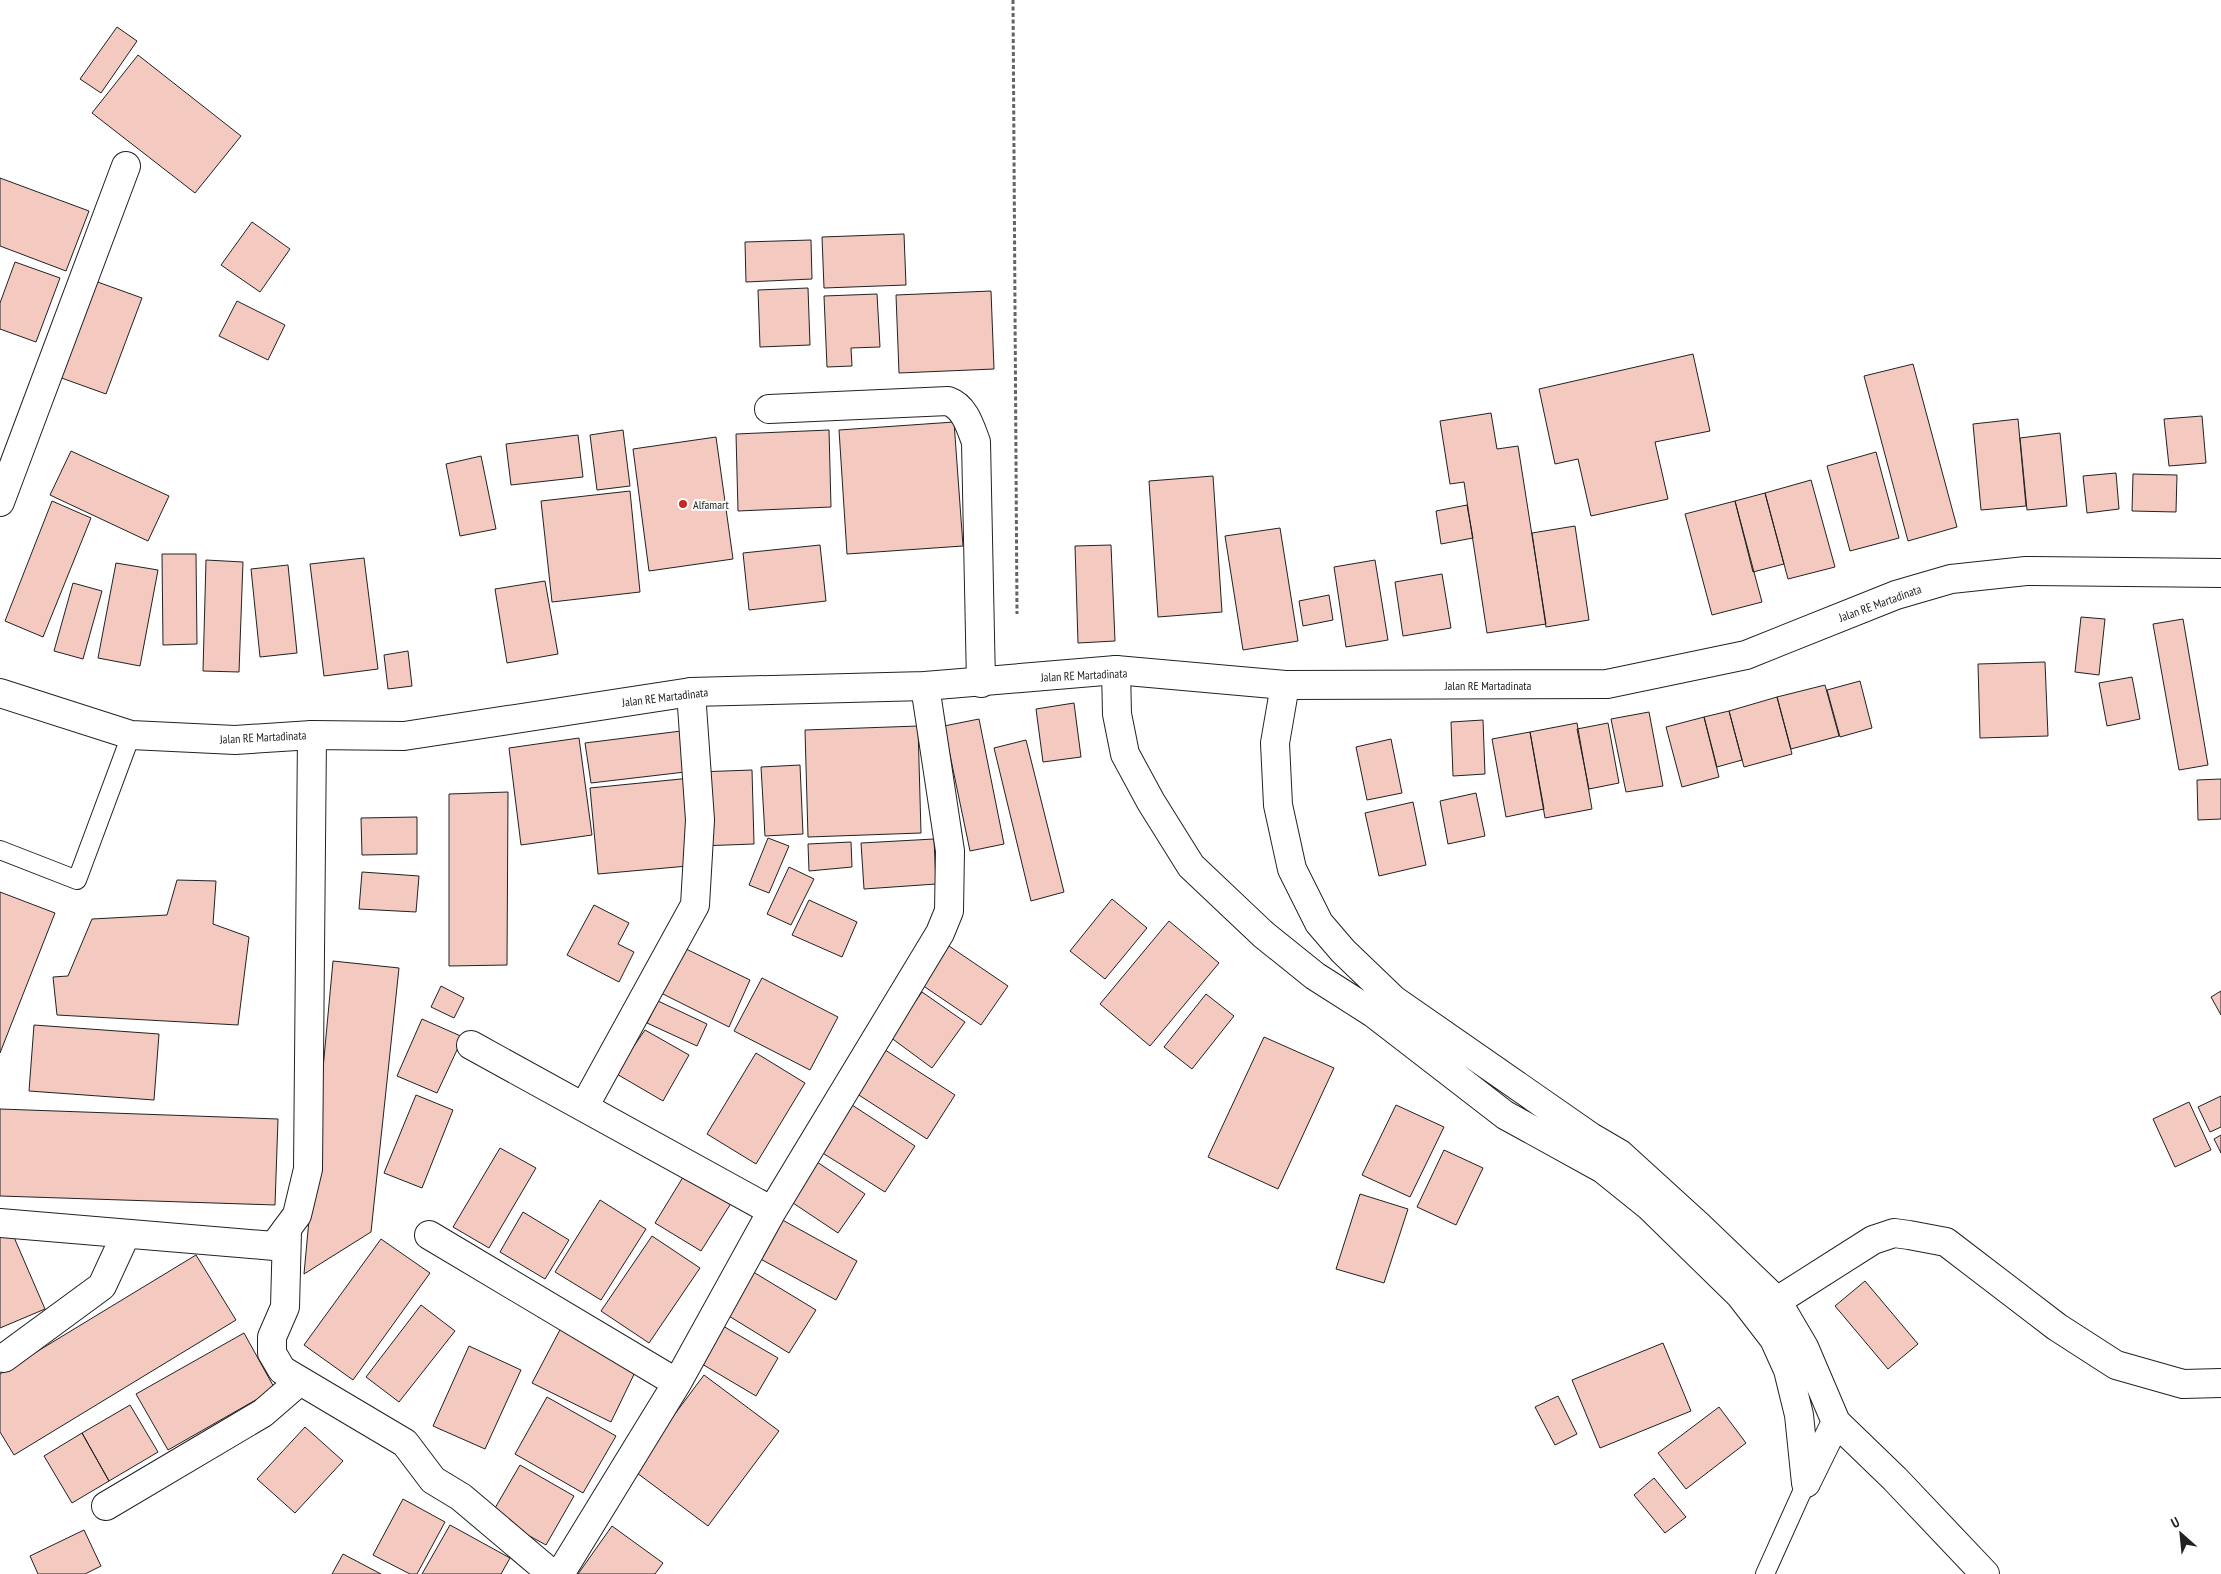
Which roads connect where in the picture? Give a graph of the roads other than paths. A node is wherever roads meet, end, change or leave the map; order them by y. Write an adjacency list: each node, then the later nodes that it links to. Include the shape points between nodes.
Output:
1 (126, 166): 3 (main road)
2 (769, 409): 6 (main road, via 948,401 957,404 976,442)
3 (0, 502)
4 (2221, 573): 7 (main road, Jalan RE Martadinata, via 2026,571 1950,579 1896,595 1746,655 1607,684)
5 (1116, 670): 6 (main road, Jalan RE Martadinata); 7 (main road, Jalan RE Martadinata); 15 (main road, via 1117,714 1125,754 1191,866 1264,935)
6 (981, 683): 8 (main road, Jalan RE Martadinata)
7 (1285, 685): 14 (main road, via 1275,743 1278,805 1292,869 1319,923)
8 (925, 686): 9 (main road, Jalan RE Martadinata); 19 (main road, via 950,851 949,911 940,933)
9 (690, 692): 12 (main road, Jalan RE Martadinata, via 404,736); 17 (main road, via 700,820 695,905)
10 (0, 693): 11 (main road, Jalan RE Martadinata)
11 (131, 735): 12 (main road, Jalan RE Martadinata, via 235,740); 13 (lane, via 77,880)
12 (312, 735): 21 (main road, via 308,1169 297,1215)
13 (0, 850)
14 (1344, 951): 15 (main road); 18 (main road, via 1394,1000 1591,1138)
15 (1315, 976): 18 (main road, via 1372,1013 1505,1115)
16 (471, 1045): 17 (main road)
17 (584, 1107): 19 (main road)
18 (1612, 1162): 24 (main road, via 1699,1226); 29 (main road, via 1649,1206 1740,1295 1774,1339 1788,1370)
19 (772, 1211): 27 (main road)
20 (0, 1223): 22 (main road)
21 (287, 1232): 22 (main road, via 274,1246); 26 (main road, via 285,1306 272,1337 272,1354 282,1370)
22 (126, 1234): 25 (main road, via 102,1286)
23 (429, 1235): 27 (main road)
24 (1777, 1301): 28 (main road, via 1873,1240 1894,1234 1909,1235 1946,1242 2056,1327 2116,1365 2183,1384); 30 (main road, via 1804,1347)
25 (4, 1358)
26 (300, 1381): 32 (main road, via 263,1414); 33 (main road, via 405,1443 433,1480 461,1497)
27 (677, 1384): 34 (main road)
28 (2221, 1384)
29 (1800, 1415): 30 (main road); 31 (main road)
30 (1836, 1422): 31 (main road); 36 (main road)
31 (1806, 1483): 35 (lane)
32 (106, 1506)
33 (552, 1574)
34 (560, 1574)
35 (1765, 1574)
36 (1985, 1574)

